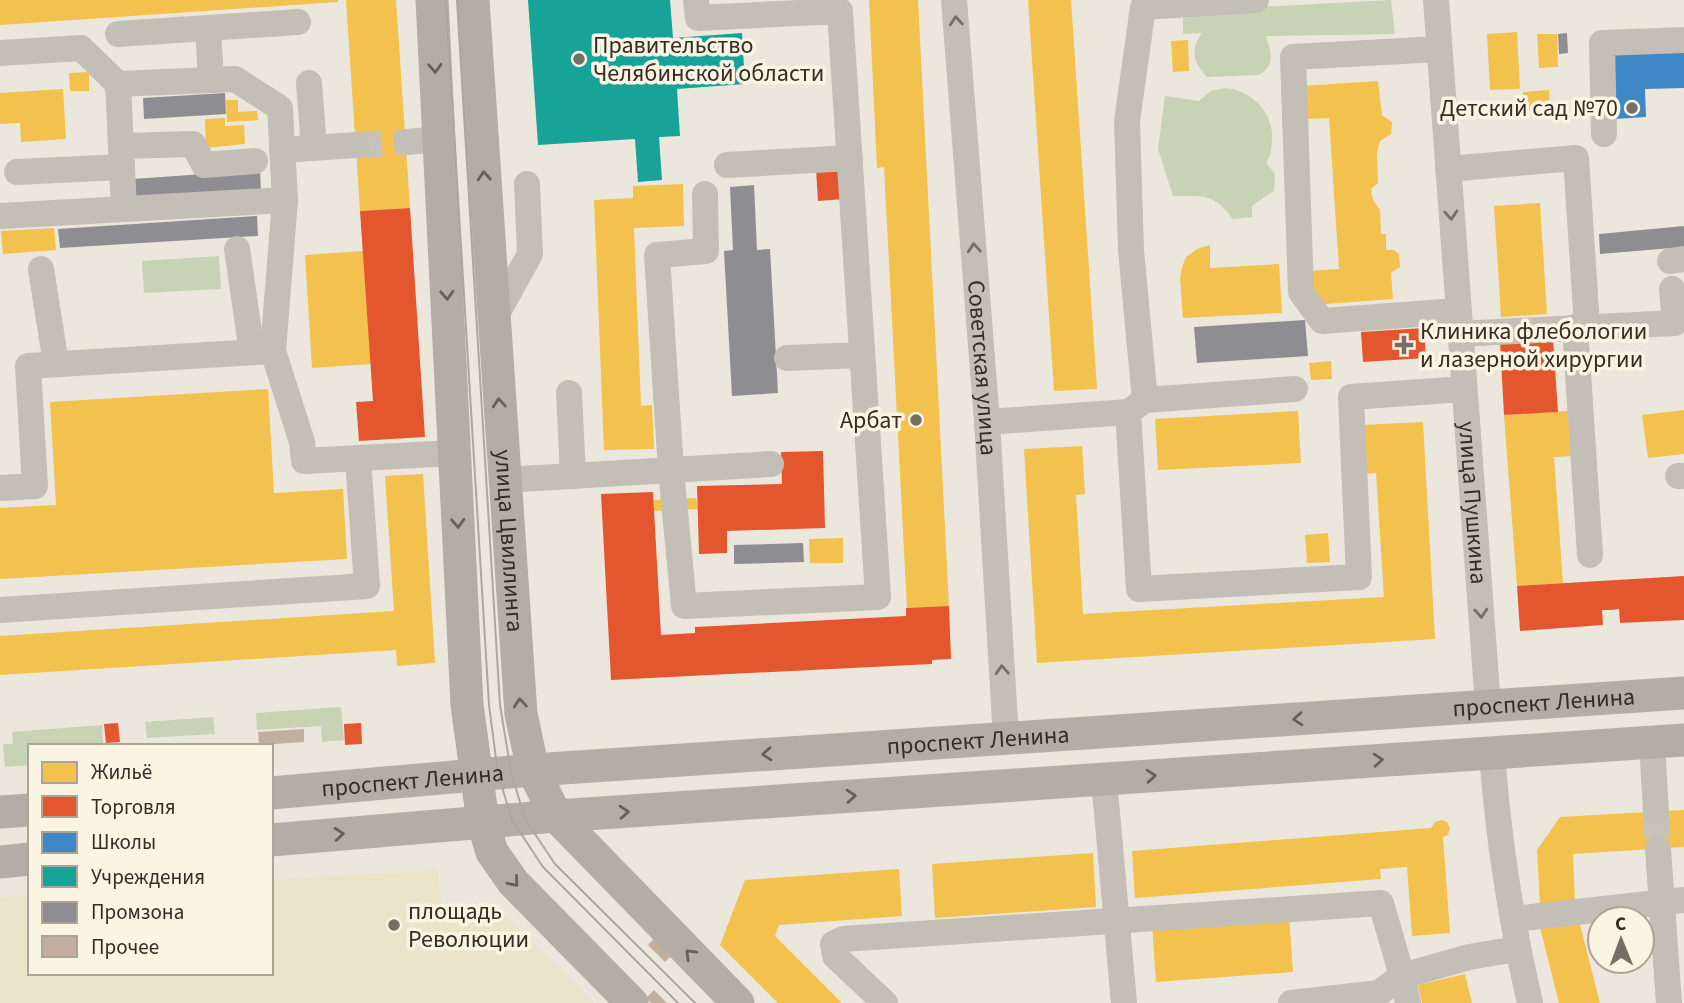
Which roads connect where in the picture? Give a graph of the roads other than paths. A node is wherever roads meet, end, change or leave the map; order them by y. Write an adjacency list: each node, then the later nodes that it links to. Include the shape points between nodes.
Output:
1 (432, 0): 17 (main road, улица Цвиллинга, one-way to 17)
2 (472, 0): 36 (main road, улица Цвиллинга, one-way to 2)
3 (696, 0): 23 (street, via 698,18 840,11)
4 (954, 0): 47 (street, Советская улица, one-way to 4)
5 (1256, 0): 46 (street, via 1143,7 1126,121)
6 (1436, 0): 11 (street, улица Пушкина)
7 (298, 22): 8 (street)
8 (208, 28): 9 (street); 13 (street)
9 (118, 34)
10 (1684, 40): 16 (street, via 1602,43)
11 (1439, 49): 26 (street, улица Пушкина); 37 (street, via 1293,57 1301,292 1322,321)
12 (0, 52): 15 (street, via 81,48)
13 (211, 80): 15 (street); 21 (street, via 235,79 280,108)
14 (309, 83): 20 (street)
15 (118, 84): 22 (street)
16 (1604, 134)
17 (439, 139): 18 (street); 48 (main road, улица Цвиллинга, one-way to 48)
18 (406, 142)
19 (356, 145): 20 (street)
20 (314, 148): 21 (street)
21 (282, 150): 30 (street)
22 (122, 157): 24 (street, via 193,144 204,165); 27 (street); 31 (street)
23 (850, 158): 25 (street); 40 (street)
24 (255, 161)
25 (727, 165)
26 (1448, 169): 37 (street, улица Пушкина, one-way to 37); 38 (street, via 1576,158)
27 (17, 172)
28 (527, 184): 36 (street, via 530,254)
29 (705, 194): 51 (street, via 706,251 657,255)
30 (285, 200): 31 (street); 39 (street)
31 (124, 209): 32 (street)
32 (0, 216)
33 (237, 249): 39 (street)
34 (41, 269): 42 (street)
35 (1672, 289): 38 (street, via 1675,323)
36 (493, 321): 53 (main road, улица Цвиллинга, one-way to 36)
37 (1458, 323): 38 (street); 44 (street, улица Пушкина)
38 (1581, 327): 55 (street)
39 (262, 352): 42 (street); 49 (street, via 302,442 304,461)
40 (862, 355): 41 (street); 51 (street, via 878,597 684,606)
41 (787, 358)
42 (56, 365): 54 (street, via 28,366 35,486)
43 (1295, 389): 46 (street)
44 (1464, 389): 46 (street, via 1351,397 1359,577 1139,589); 58 (street, улица Пушкина, one-way to 58)
45 (569, 393): 52 (street)
46 (1136, 406): 47 (street)
47 (987, 422): 59 (street, Советская улица, one-way to 47)
48 (454, 453): 49 (street); 63 (main road, улица Цвиллинга, one-way to 63, via 466,692)
49 (358, 458): 56 (street, via 367,586)
50 (771, 464): 51 (street)
51 (671, 470): 52 (street)
52 (573, 476): 53 (street)
53 (504, 480): 62 (main road, улица Цвиллинга, one-way to 53, via 521,714)
54 (0, 488)
55 (1590, 555)
56 (0, 610)
57 (1684, 693): 58 (main road, проспект Ленина)
58 (1488, 706): 59 (main road, проспект Ленина, one-way to 59); 61 (main road, улица Пушкина)
59 (1006, 738): 62 (main road, проспект Ленина, one-way to 62)
60 (1668, 741): 61 (main road, проспект Ленина); 68 (street)
61 (1492, 753): 64 (main road, проспект Ленина, one-way to 61); 76 (street, улица Пушкина)
62 (533, 770): 63 (main road, проспект Ленина); 69 (main road, улица Цвиллинга)
63 (476, 776): 65 (main road, проспект Ленина); 70 (main road, улица Цвиллинга)
64 (1104, 779): 69 (main road, проспект Ленина, one-way to 64); 77 (street)
65 (273, 793)
66 (28, 810): 67 (main road)
67 (0, 812)
68 (1656, 812)
69 (556, 816): 70 (main road, проспект Ленина); 81 (main road, улица Цвиллинга, one-way to 69)
70 (483, 822): 71 (main road, проспект Ленина, one-way to 70); 80 (main road, улица Цвиллинга, one-way to 80, via 492,852 513,882)
71 (273, 840)
72 (1658, 849): 75 (street)
73 (28, 859): 74 (main road)
74 (0, 862)
75 (1673, 901): 76 (street); 87 (street)
76 (1514, 919): 78 (street, улица Пушкина)
77 (1117, 921): 79 (street, via 1381,904); 82 (street, via 843,939 833,944 835,956); 83 (street)
78 (1517, 949): 79 (street); 86 (street, улица Пушкина)
79 (1402, 976): 84 (street, via 1379,993); 85 (street)
80 (632, 1003)
81 (738, 1003)
82 (885, 1003)
83 (1124, 1003)
84 (1300, 1003)
85 (1408, 1003)
86 (1530, 1003)
87 (1670, 1003)

